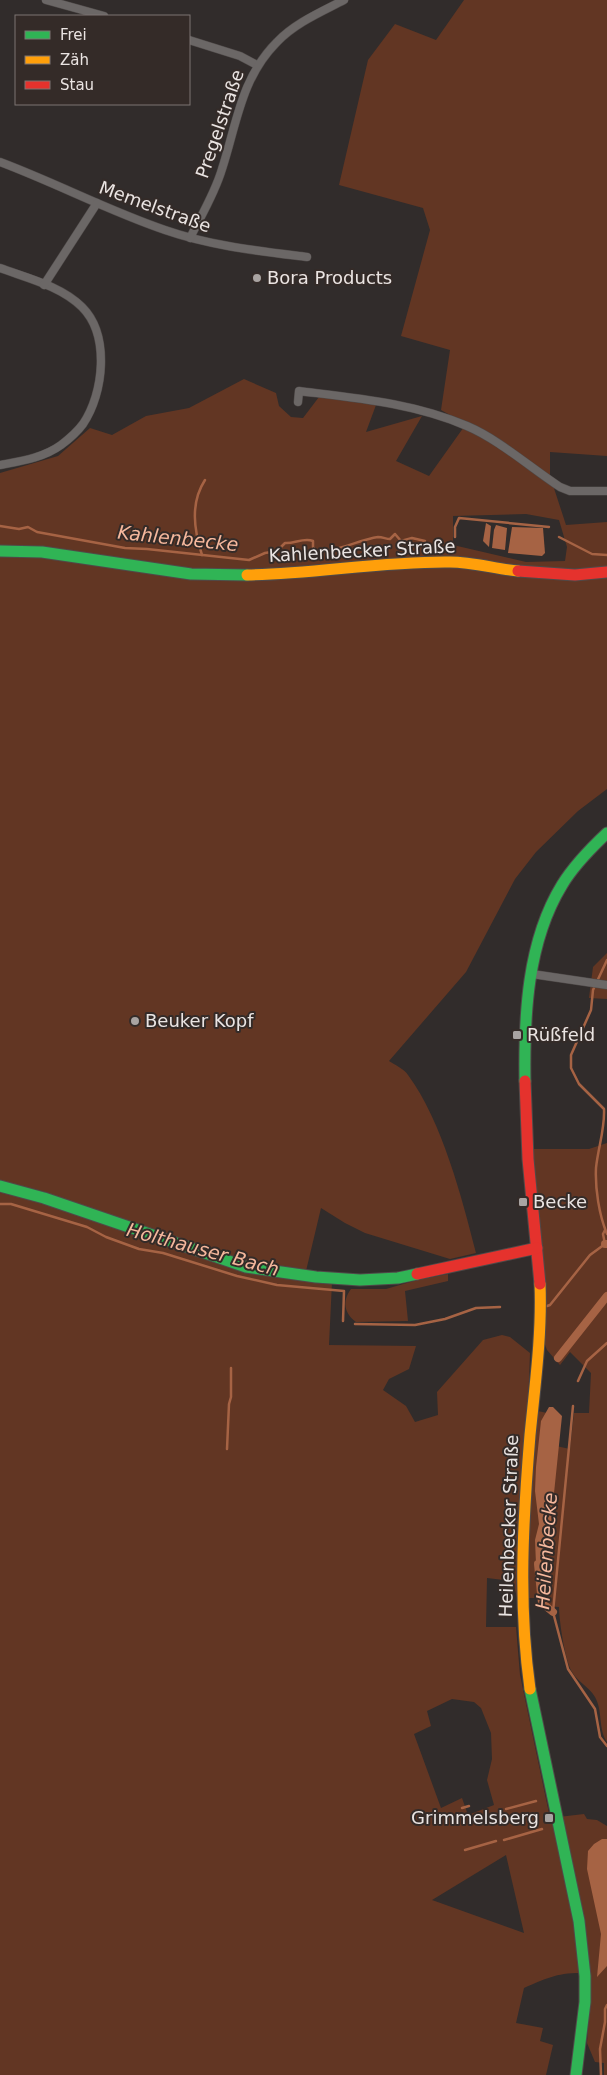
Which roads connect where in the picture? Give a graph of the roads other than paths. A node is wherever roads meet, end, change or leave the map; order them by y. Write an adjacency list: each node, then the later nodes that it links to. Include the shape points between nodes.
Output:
1 (46, 0): 3 (street)
2 (344, 0): 5 (street, Pregelstraße, via 301,23 278,41)
3 (100, 15)
4 (190, 40): 5 (street, via 240,56)
5 (257, 65): 8 (street, Pregelstraße, via 237,114 222,171)
6 (0, 162): 7 (street, Memelstraße)
7 (97, 203): 8 (street, Memelstraße); 11 (street)
8 (190, 238): 9 (street, Memelstraße, via 220,246)
9 (307, 257)
10 (0, 268): 11 (street)
11 (44, 285): 13 (street, via 73,298 84,308 96,331 101,367 96,398 83,424 59,446 38,457)
12 (298, 402): 14 (street, via 299,391 376,400 431,412 469,426 560,487)
13 (0, 465)
14 (607, 491)
15 (0, 551): 16 (main road, Kahlenbecker Straße, via 42,552 199,574 288,574 442,562 565,574)
16 (607, 572)
17 (607, 833): 18 (main road, Heilenbecker Straße, via 582,856 558,890 541,931)
18 (532, 974): 19 (street); 21 (main road, Heilenbecker Straße, via 525,1077 528,1159)
19 (604, 984)
20 (0, 1186): 21 (main road, via 246,1266 316,1277 398,1278)
21 (537, 1248): 22 (main road, Heilenbecker Straße, via 540,1308 522,1543 522,1623 532,1706 582,1944 585,2002)
22 (576, 2075)

